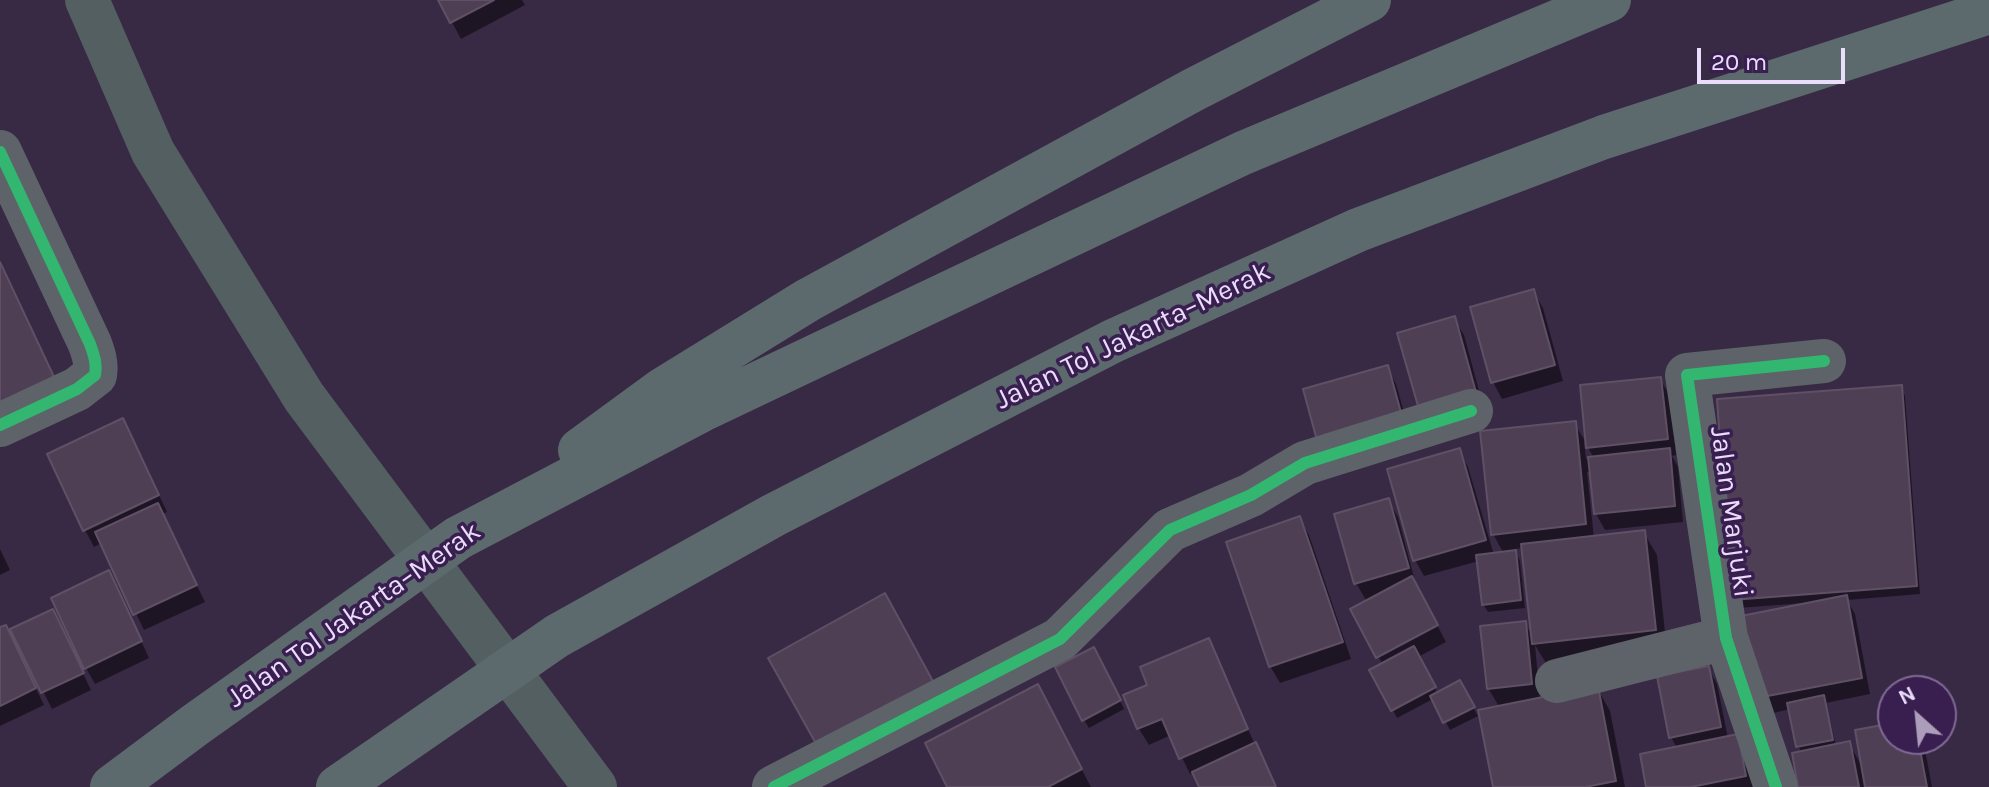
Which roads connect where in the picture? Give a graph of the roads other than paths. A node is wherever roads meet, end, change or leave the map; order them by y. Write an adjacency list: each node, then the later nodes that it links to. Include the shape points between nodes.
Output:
1 (87, 0): 12 (main road, via 153,152 304,397)
2 (1369, 0): 9 (highway, via 808,300 662,390)
3 (1609, 0): 9 (highway, Jalan Tol Jakarta–Merak, via 1229,159 702,410)
4 (1989, 12): 14 (highway, Jalan Tol Jakarta–Merak, via 1604,137 1358,230 1113,341 774,515 557,636)
5 (0, 152): 8 (street, via 96,367 95,375 77,389)
6 (1824, 361): 10 (street, Jalan Marjuki, via 1687,375)
7 (1471, 411): 15 (street, via 1305,463 1251,495 1170,530 1060,639)
8 (0, 425)
9 (458, 538): 13 (highway, Jalan Tol Jakarta–Merak)
10 (1726, 638): 11 (street); 16 (street, Jalan Marjuki)
11 (1557, 681)
12 (591, 781)
13 (112, 787)
14 (338, 787)
15 (774, 787)
16 (1776, 787)

